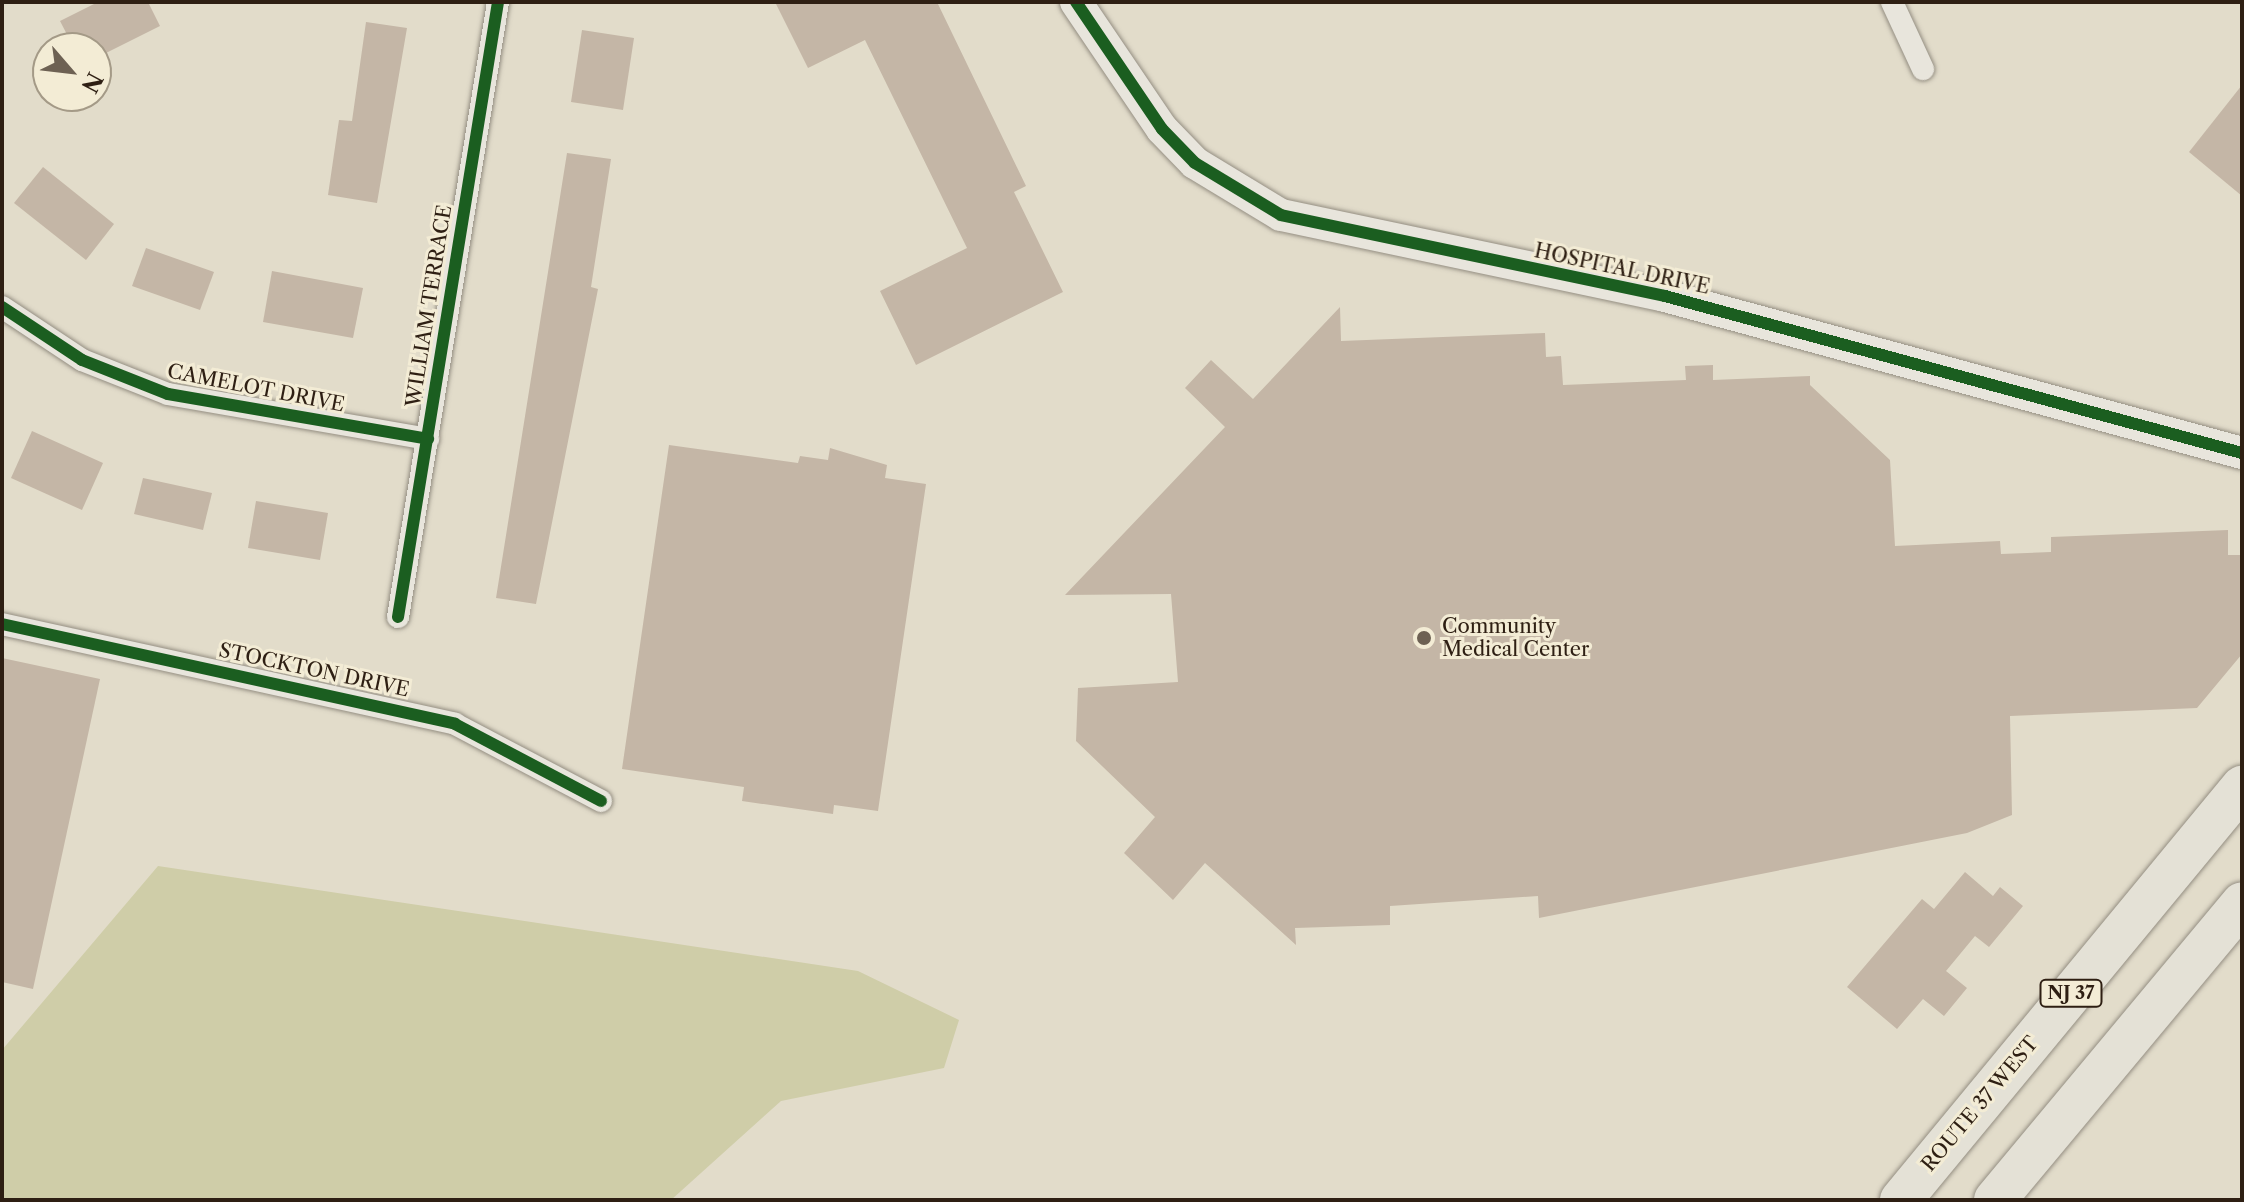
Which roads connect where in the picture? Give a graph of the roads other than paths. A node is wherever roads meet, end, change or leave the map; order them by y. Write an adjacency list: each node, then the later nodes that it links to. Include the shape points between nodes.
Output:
1 (498, 2): 6 (street, WILLIAM TERRACE)
2 (1076, 2): 7 (street, HOSPITAL DRIVE, via 1173,140 1244,198 1281,215 1665,296)
3 (1892, 2): 4 (street)
4 (1923, 69)
5 (2, 307): 6 (street, CAMELOT DRIVE, via 82,360 168,394)
6 (428, 439): 8 (street, WILLIAM TERRACE)
7 (2242, 453)
8 (398, 617)
9 (2, 624): 11 (street, STOCKTON DRIVE, via 440,719 506,745 539,772)
10 (2242, 787): 15 (highway, ROUTE 37 WEST / NJ 37)
11 (601, 801)
12 (2242, 904): 14 (highway)
13 (2242, 948): 14 (highway)
14 (2090, 1088): 16 (highway)
15 (1901, 1200)
16 (1995, 1200)

